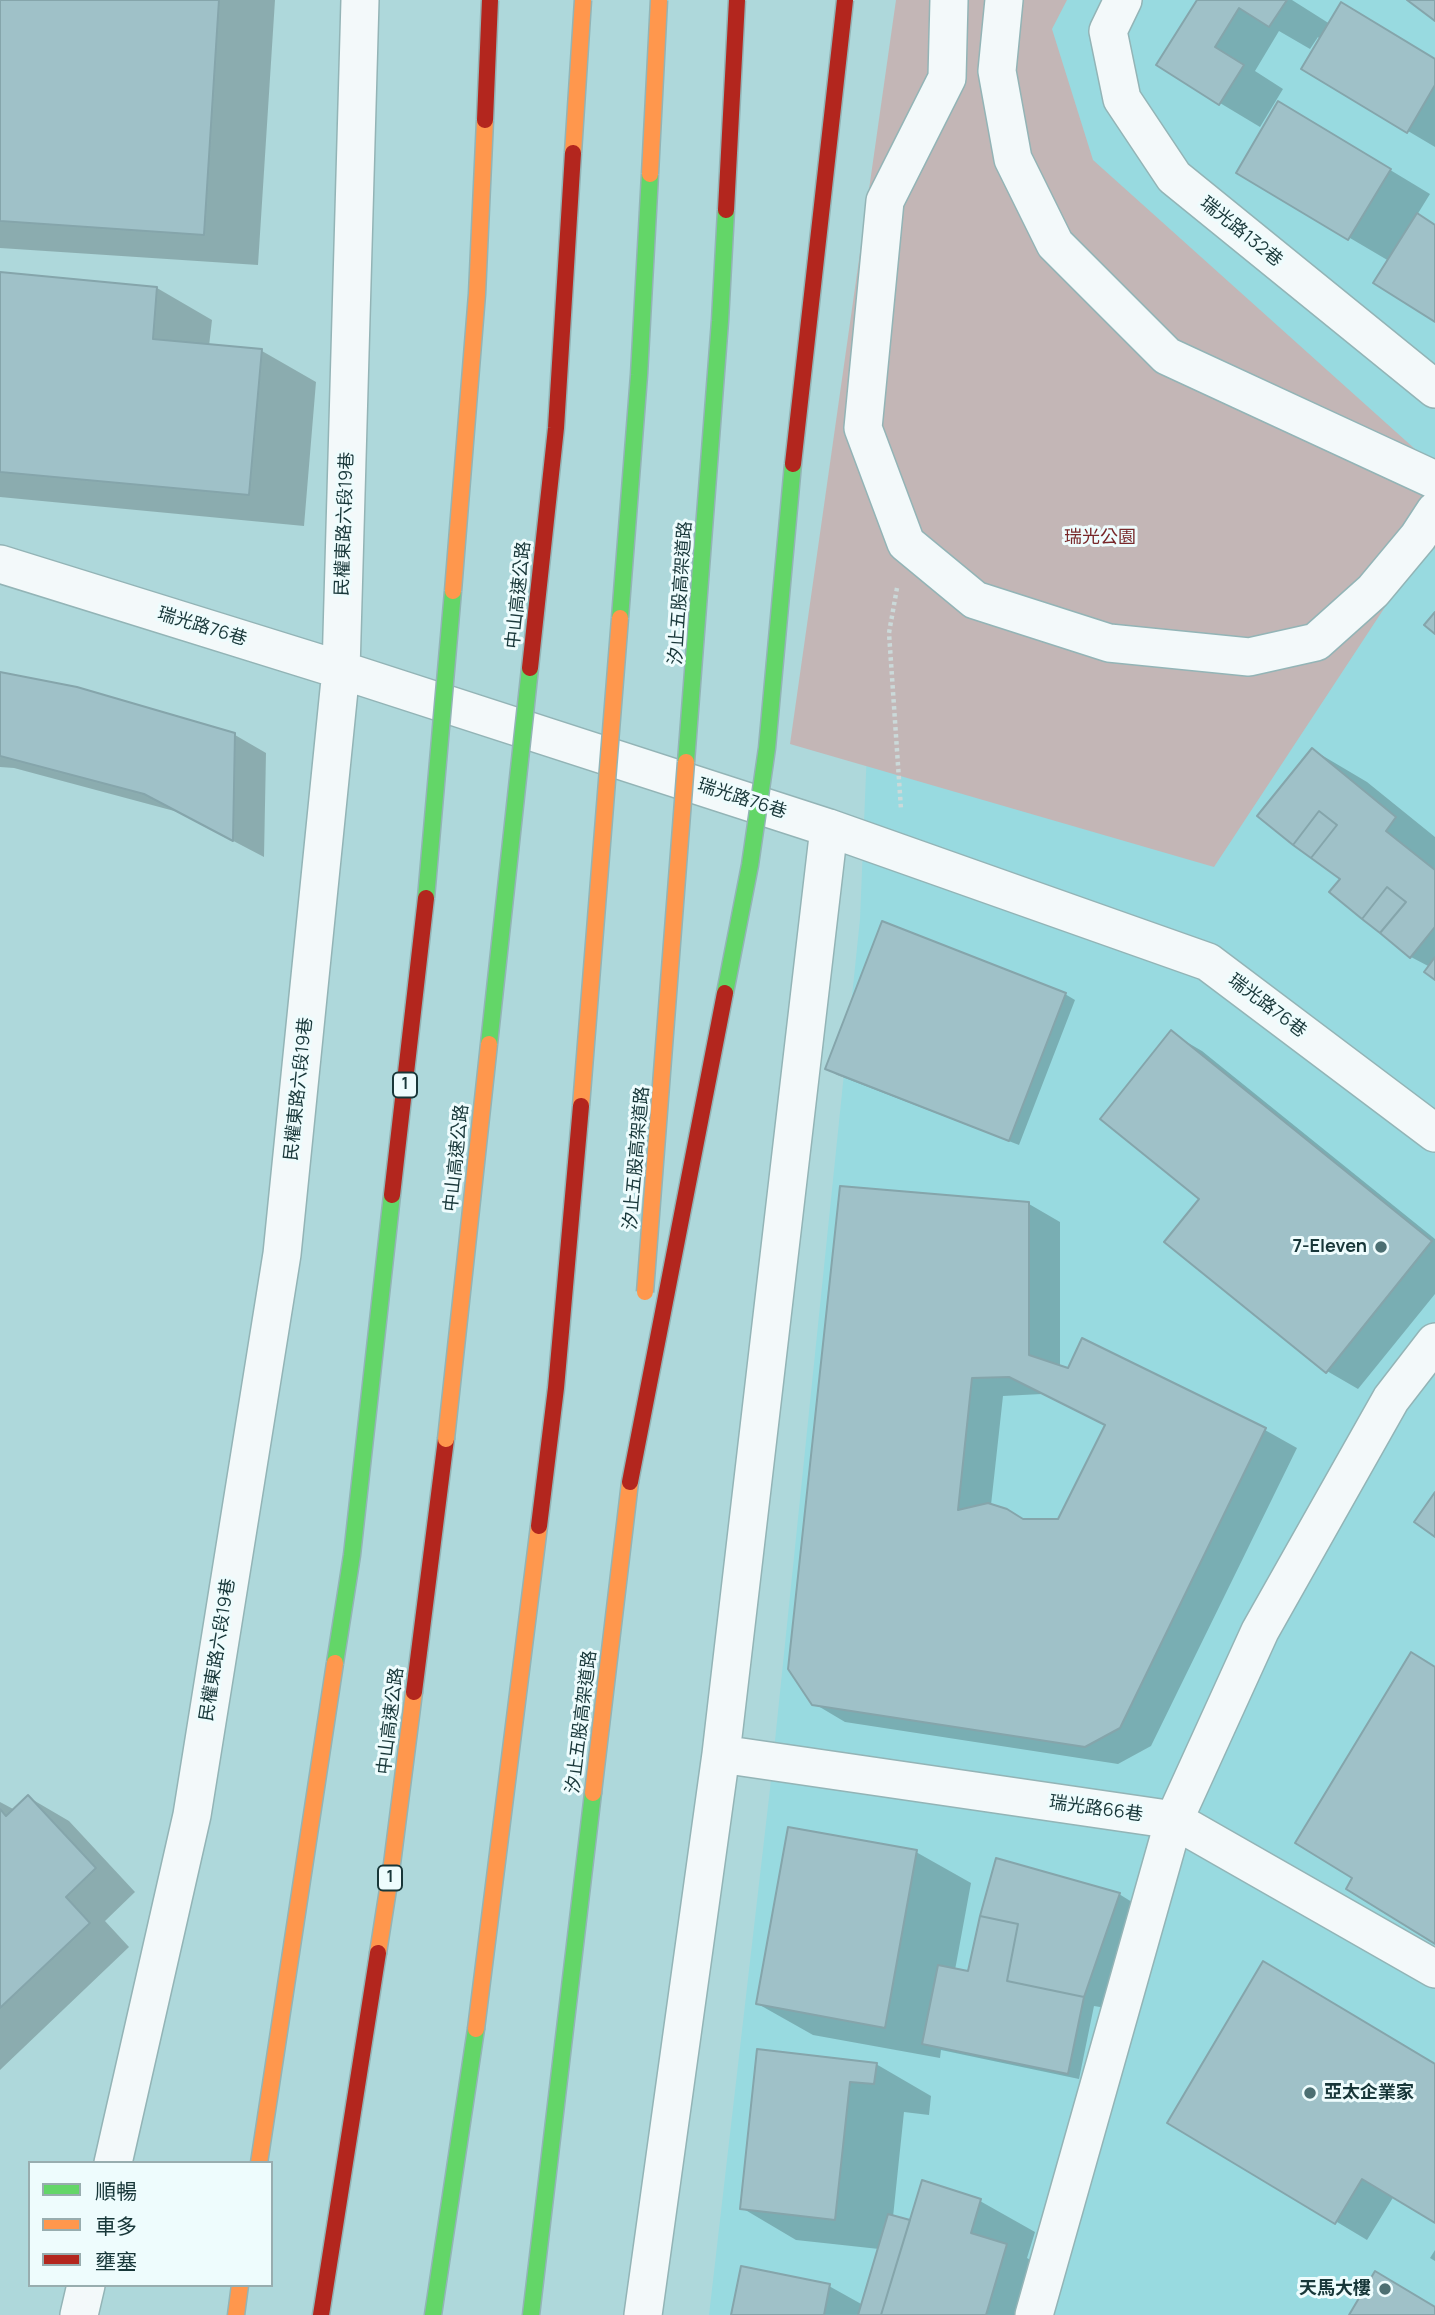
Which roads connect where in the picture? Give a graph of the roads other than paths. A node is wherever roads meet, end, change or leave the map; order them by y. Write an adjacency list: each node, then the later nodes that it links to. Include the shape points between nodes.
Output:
1 (360, 0): 14 (street, 民權東路六段19巷)
2 (490, 0): 25 (highway, 1, bridge, via 477,294 433,832 352,1555)
3 (583, 0): 30 (highway, 中山高速公路 / 1, bridge, via 556,428 446,1439 392,1864)
4 (659, 0): 31 (highway, bridge, via 639,375 556,1388 476,2029)
5 (737, 0): 17 (highway, 汐止五股高架道路, bridge, via 720,321)
6 (845, 0): 20 (highway, bridge, via 794,450 767,748 750,865)
7 (949, 0): 12 (street, via 947,78 885,201 863,428 906,543 975,600 1110,643 1249,657 1316,642 1373,592)
8 (1004, 0): 11 (street, via 997,71 1013,159 1055,244 1167,356)
9 (1116, 16): 10 (street, 瑞光路132巷, via 1122,99 1174,177)
10 (1435, 389)
11 (1435, 480)
12 (1435, 511)
13 (0, 564): 14 (street, 瑞光路76巷)
14 (341, 670): 15 (street, 瑞光路76巷); 24 (street, 民權東路六段19巷, via 280,1268 192,1815)
15 (829, 828): 16 (street, 瑞光路76巷, via 1208,962); 21 (street)
16 (1435, 1133)
17 (644, 1303)
18 (1435, 1342): 22 (street, via 1391,1399 1260,1631)
19 (641, 1344): 20 (highway, 汐止五股高架道路, bridge)
20 (630, 1482): 32 (highway, 汐止五股高架道路)
21 (721, 1754): 22 (street, 瑞光路66巷); 33 (street)
22 (1174, 1821): 23 (street, 瑞光路66巷); 34 (street)
23 (1435, 1969)
24 (113, 2161)
25 (259, 2161)
26 (86, 2287): 28 (street)
27 (240, 2287): 29 (highway)
28 (79, 2315)
29 (236, 2315)
30 (321, 2315)
31 (433, 2315)
32 (531, 2315)
33 (643, 2315)
34 (1034, 2315)

